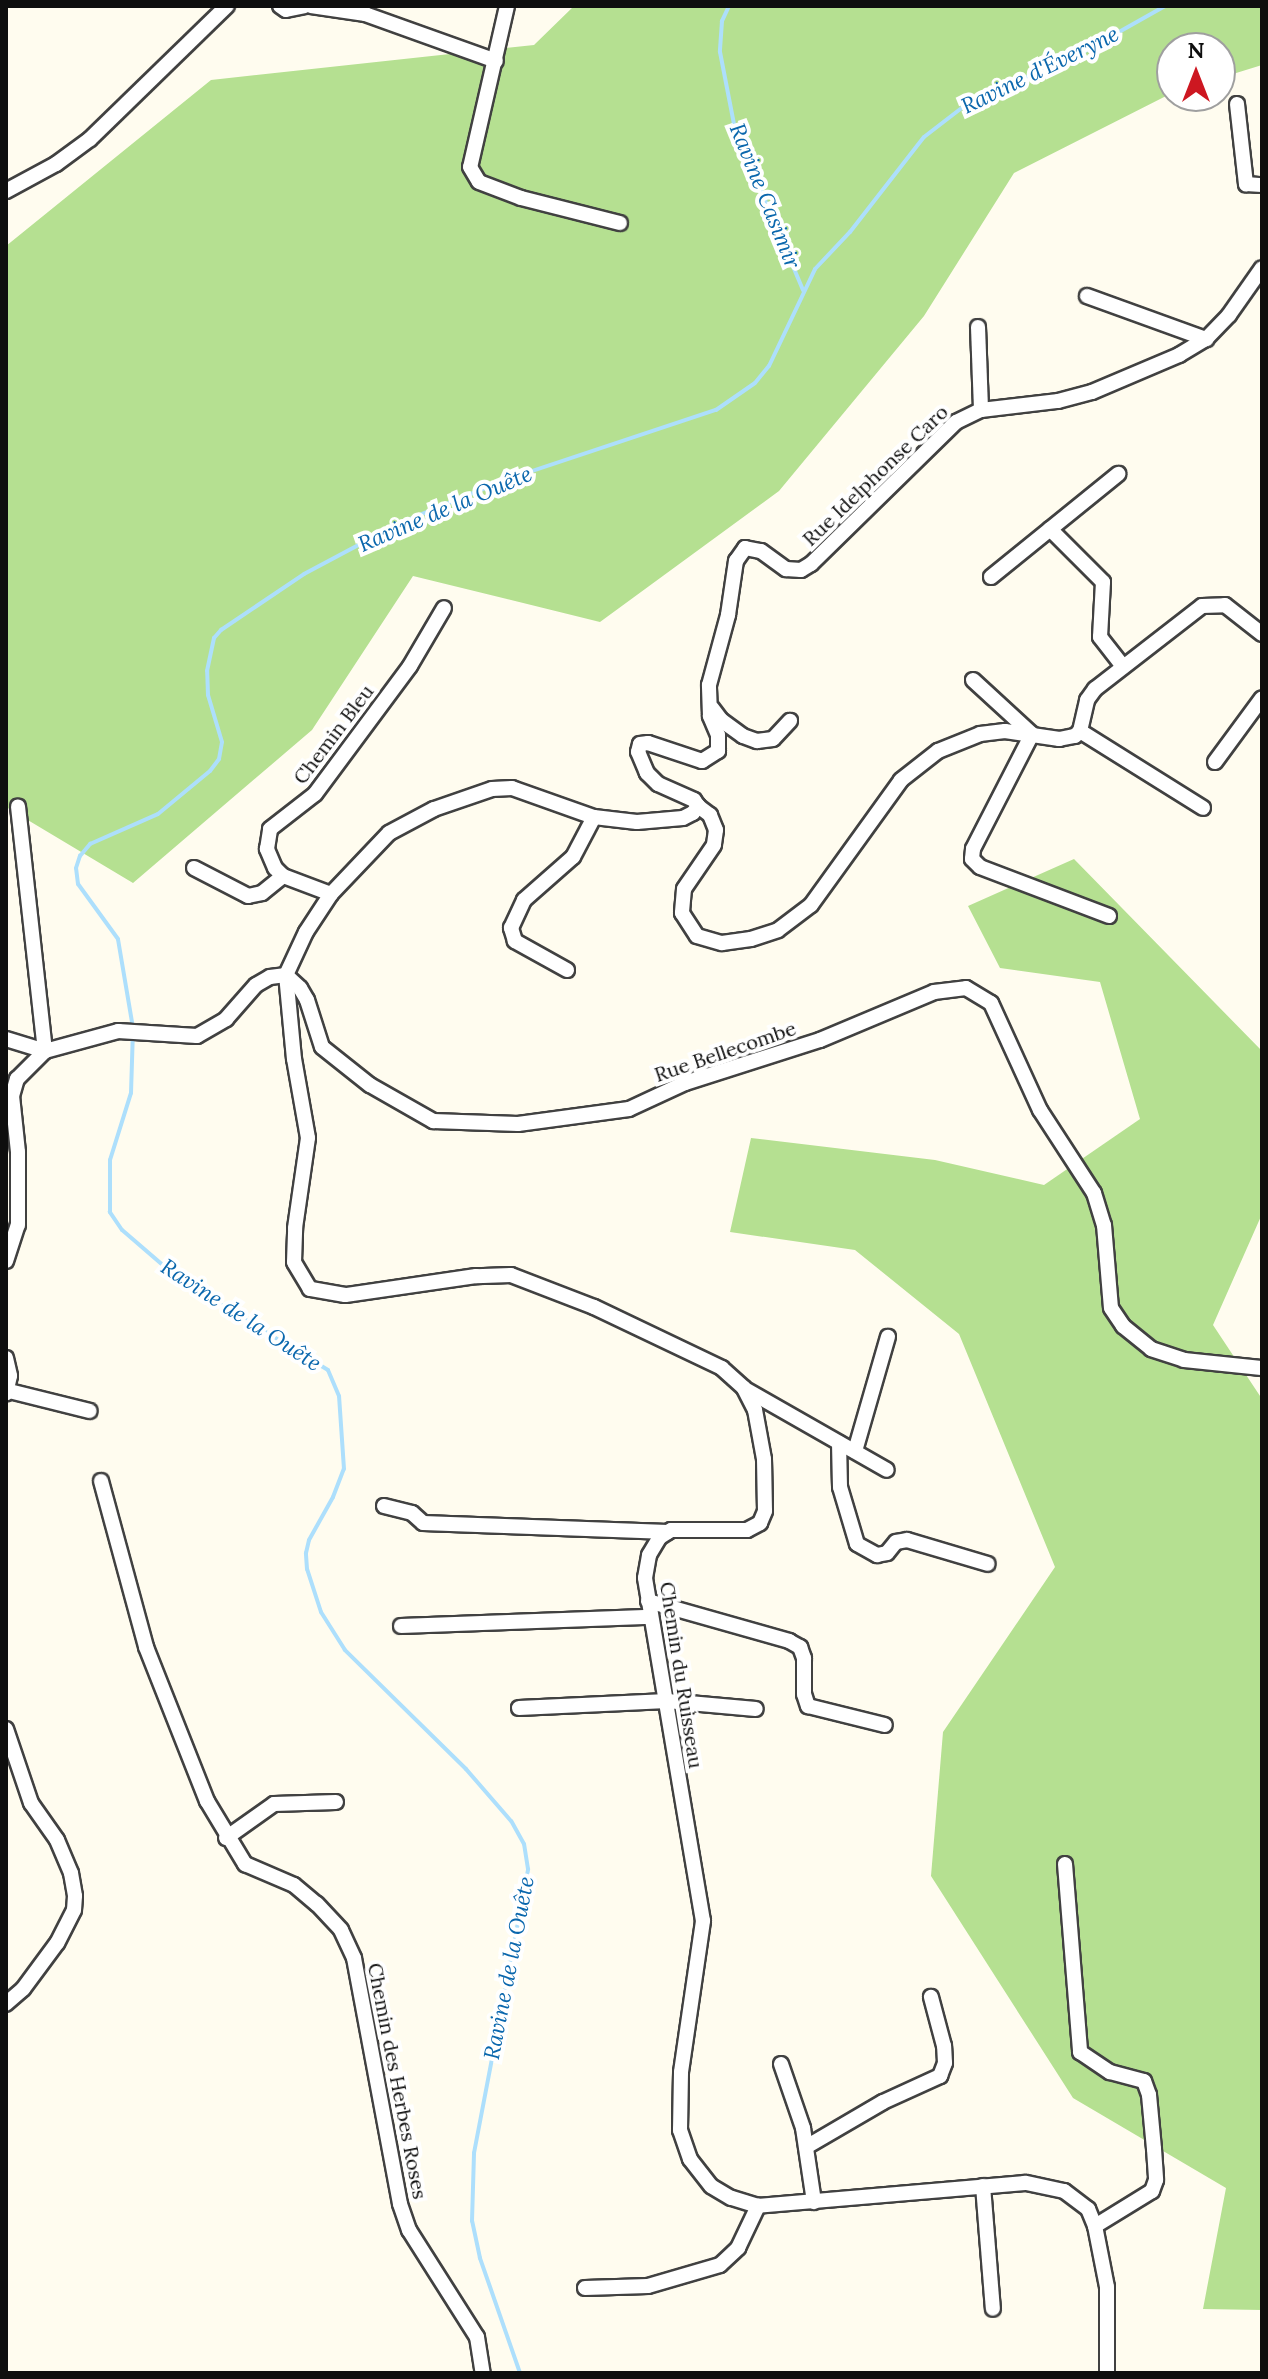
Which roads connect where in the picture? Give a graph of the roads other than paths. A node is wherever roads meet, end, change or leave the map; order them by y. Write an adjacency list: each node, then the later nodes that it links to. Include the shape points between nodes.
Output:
1 (227, 6): 8 (street, via 90,139)
2 (280, 6): 3 (street)
3 (308, 6): 5 (street, via 365,14)
4 (507, 6): 5 (street)
5 (496, 61): 9 (street, via 470,167 479,182)
6 (1237, 104): 7 (street, via 1246,184)
7 (1262, 185)
8 (6, 191)
9 (620, 223)
10 (1262, 268): 13 (street, Rue Idelphonse Caro)
11 (1087, 296): 13 (street)
12 (978, 327): 14 (street)
13 (1206, 339): 14 (street, Rue Idelphonse Caro, via 1092,392)
14 (981, 410): 23 (street, Rue Idelphonse Caro, via 956,422 801,570 786,569 752,548 738,554)
15 (1118, 474): 16 (street)
16 (1050, 529): 17 (street); 20 (street, via 1103,582 1100,637)
17 (991, 577)
18 (444, 608): 33 (street, Chemin Bleu, via 410,666 315,794 270,829 267,849)
19 (1262, 634): 20 (street, via 1225,605 1202,606)
20 (1123, 666): 25 (street, via 1087,700)
21 (973, 680): 26 (street)
22 (1262, 698): 27 (street)
23 (708, 700): 24 (street, via 721,720 757,741 773,739); 29 (street, Rue Idelphonse Caro, via 718,735 713,757 690,759 648,743 640,744 638,752 658,784)
24 (790, 721)
25 (1080, 731): 26 (street, via 1068,739); 30 (street)
26 (1032, 734): 29 (street, via 1005,731 960,739 919,763 901,780 811,905 778,930 751,939 722,943 697,936 682,913 684,889 714,845 710,815); 35 (street, via 972,859 980,867)
27 (1215, 762)
28 (18, 806): 39 (street)
29 (698, 806): 31 (street, via 683,818 637,822)
30 (1203, 808)
31 (594, 817): 34 (street, via 512,788 492,789 434,809 389,833); 36 (street, via 573,857 524,900 511,928 515,941)
32 (194, 868): 33 (street, via 248,896 262,893)
33 (283, 876): 34 (street)
34 (331, 894): 37 (street)
35 (1109, 916)
36 (567, 970)
37 (286, 975): 39 (street, via 256,985 213,1030 197,1036 118,1031); 43 (street, Rue Bellecombe, via 300,988 322,1047 333,1059 418,1115 448,1123 518,1124 629,1109 685,1083 820,1040 934,992 977,992 991,1003 1040,1110 1094,1193 1104,1225 1111,1308 1123,1326 1151,1349 1184,1360); 44 (street, via 308,1138 294,1262 310,1289 345,1295 511,1275 594,1307 722,1368)
38 (6, 1039): 39 (street)
39 (45, 1051): 40 (street, via 17,1079 12,1096 18,1225)
40 (6, 1261)
41 (888, 1337): 48 (street)
42 (6, 1358): 45 (street)
43 (1262, 1368)
44 (744, 1388): 47 (street); 52 (street, via 755,1410 764,1459 763,1518 747,1530)
45 (8, 1393): 46 (street)
46 (90, 1411)
47 (839, 1443): 48 (street); 53 (street, via 840,1487 857,1544 877,1555 907,1540)
48 (855, 1451): 49 (street)
49 (887, 1470)
50 (101, 1481): 62 (street, Chemin des Herbes Roses, via 146,1647)
51 (384, 1506): 52 (street, via 412,1513 423,1523)
52 (668, 1532): 54 (street, Chemin du Ruisseau, via 649,1555)
53 (988, 1564)
54 (649, 1609): 55 (street); 56 (street, Chemin du Ruisseau); 59 (street, via 789,1641 800,1647 804,1658 808,1706)
55 (401, 1626)
56 (667, 1701): 57 (street); 58 (street); 70 (street, Chemin du Ruisseau, via 703,1921 681,2072 680,2130 690,2159 711,2186)
57 (519, 1708)
58 (756, 1709)
59 (885, 1725)
60 (6, 1729): 65 (street, via 31,1803 57,1840 75,1896 74,1910 57,1943)
61 (336, 1802): 62 (street, via 274,1804)
62 (226, 1838): 74 (street, Chemin des Herbes Roses, via 245,1864 294,1885 341,1930 354,1958 400,2204 409,2230 477,2337)
63 (1065, 1864): 71 (street, via 1080,2052 1110,2072 1144,2081 1154,2149 1152,2191)
64 (931, 1997): 67 (street, via 944,2046 940,2076)
65 (6, 2004)
66 (781, 2064): 67 (street)
67 (806, 2147): 69 (street)
68 (983, 2186): 69 (street, Chemin du Ruisseau); 71 (street, Chemin du Ruisseau, via 1025,2183 1064,2191 1088,2209); 73 (street)
69 (814, 2202): 70 (street, Chemin du Ruisseau)
70 (758, 2206): 72 (street, via 738,2248 720,2265 648,2286)
71 (1095, 2226): 75 (street, Chemin du Ruisseau, via 1107,2287)
72 (585, 2288)
73 (993, 2309)
74 (483, 2373)
75 (1107, 2373)

